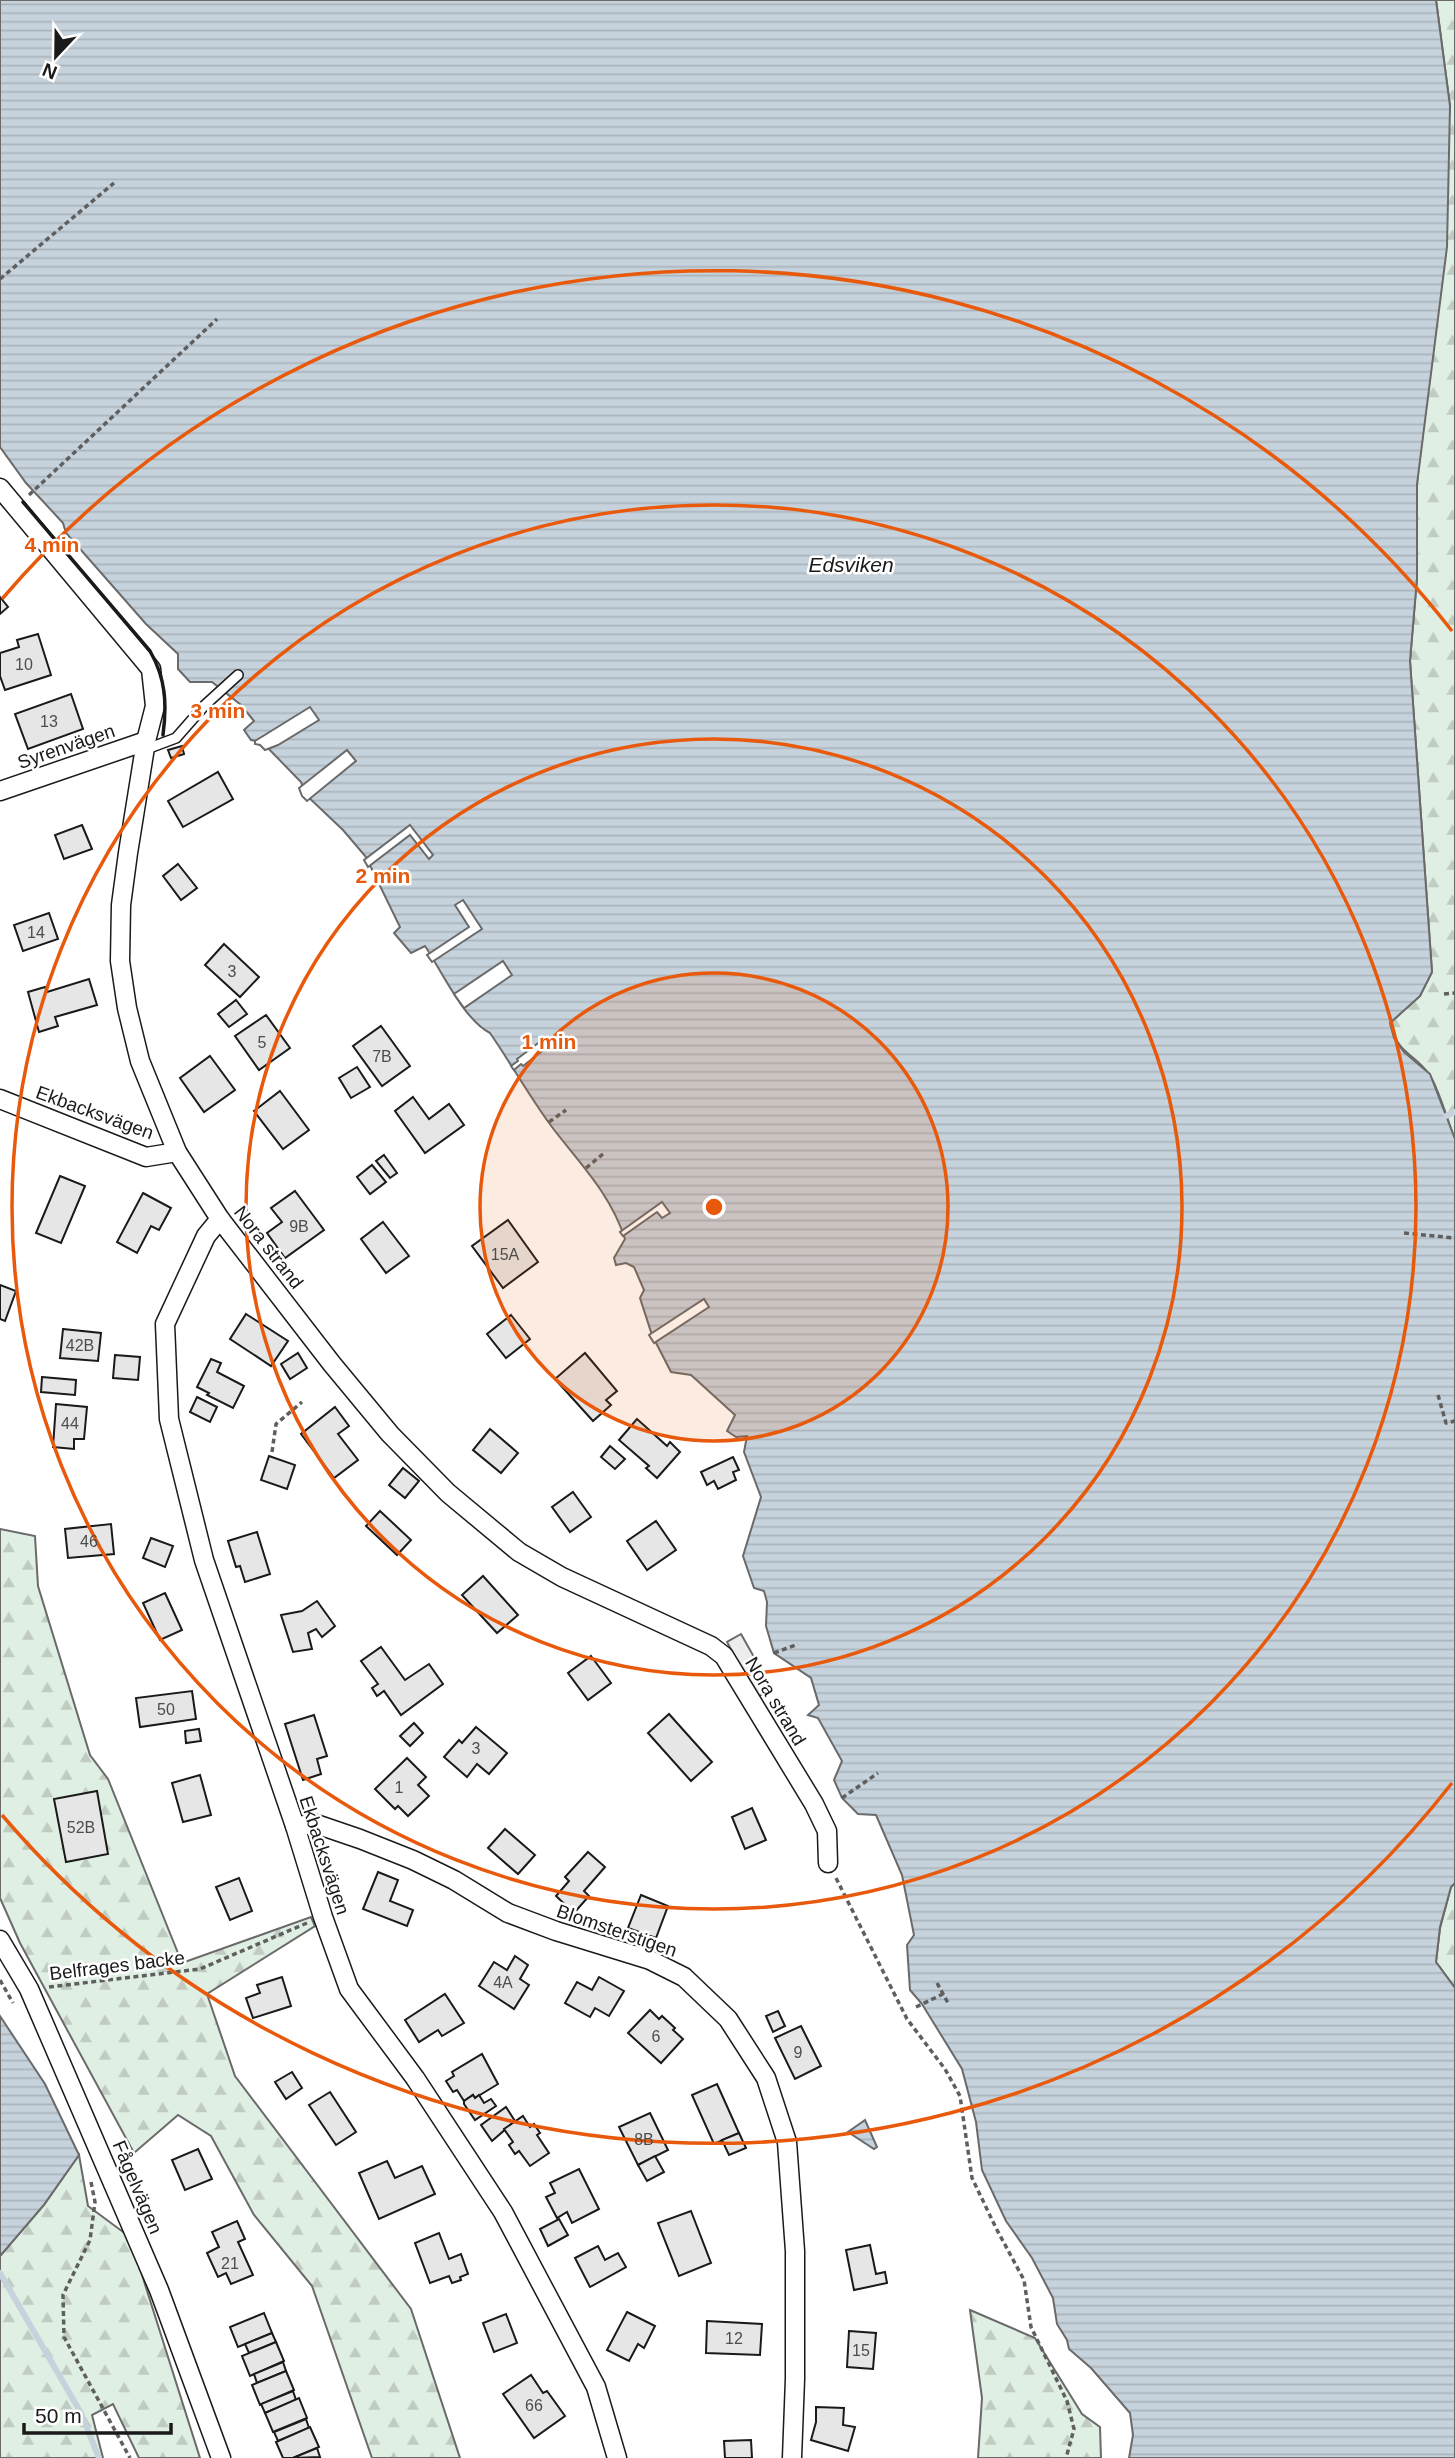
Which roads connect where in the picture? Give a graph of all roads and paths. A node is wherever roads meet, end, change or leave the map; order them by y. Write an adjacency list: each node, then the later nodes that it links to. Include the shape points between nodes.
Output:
1 (114, 183): 2 (path)
2 (0, 279)
3 (217, 319): 5 (path)
4 (0, 488): 7 (street, Nora strand, via 151,669 155,706)
5 (26, 498)
6 (238, 675): 7 (lane, via 176,738)
7 (145, 746): 8 (street, Syrenvägen); 14 (street, Nora strand, via 121,905 120,961 140,1061)
8 (0, 792)
9 (1455, 993): 10 (path)
10 (1444, 994)
11 (0, 1099): 14 (street, Ekbacksvägen, via 146,1157)
12 (566, 1110): 13 (path)
13 (549, 1122)
14 (177, 1152): 17 (street, Nora strand)
15 (603, 1154): 16 (path)
16 (586, 1168)
17 (220, 1219): 28 (street, Ekbacksvägen, via 206,1236 165,1324 169,1419 204,1560); 29 (street, Nora strand, via 340,1374 448,1493 519,1552 724,1656 814,1804 827,1831)
18 (1404, 1233): 19 (path)
19 (1455, 1238)
20 (1438, 1395): 22 (path, via 1446,1423)
21 (302, 1402): 23 (path, via 276,1424)
22 (1455, 1421)
23 (272, 1452)
24 (798, 1644): 25 (path)
25 (774, 1653)
26 (878, 1773): 27 (path)
27 (842, 1798)
28 (295, 1826): 30 (street, Ekbacksvägen); 43 (street, Blomsterstigen, via 316,1824 360,1839 454,1880 508,1913 650,1960 684,1977 728,2019 765,2078 787,2142 795,2251)
29 (828, 1863): 44 (path, via 907,2019 960,2096 972,2178 1024,2280 1031,2327 1067,2401 1074,2429)
30 (323, 1917): 34 (path, Belfrages backe, via 200,1969); 42 (street, Ekbacksvägen, via 349,1989 415,2078 503,2212 596,2388)
31 (0, 1940): 34 (street, Fågelvägen)
32 (0, 1980): 38 (path)
33 (937, 1983): 35 (path)
34 (29, 1989): 41 (street, Fågelvägen, via 159,2290)
35 (943, 1994): 36 (path); 37 (path)
36 (948, 2003)
37 (916, 2007)
38 (16, 2008)
39 (91, 2180): 40 (path, via 95,2202 90,2240 63,2295 64,2337)
40 (130, 2458)
41 (221, 2458)
42 (617, 2458)
43 (792, 2458)
44 (1066, 2458)

